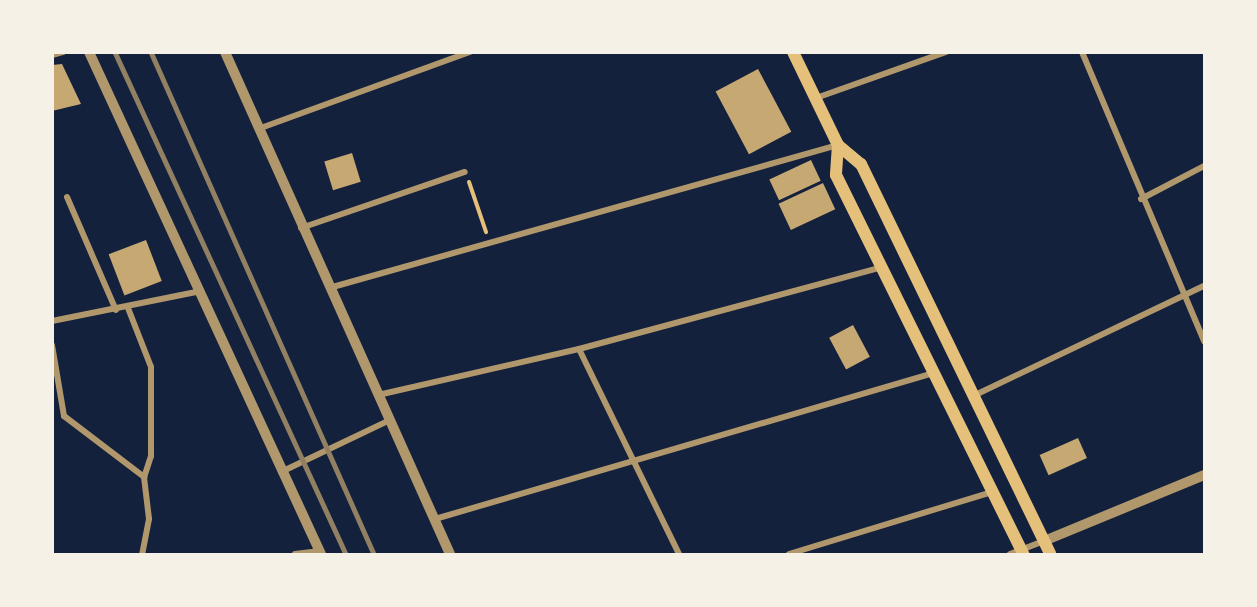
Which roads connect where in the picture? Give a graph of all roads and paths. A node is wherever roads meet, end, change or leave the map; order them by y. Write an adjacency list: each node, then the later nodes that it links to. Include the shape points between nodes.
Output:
1 (63, 52): 8 (street)
2 (89, 52): 21 (street)
3 (225, 52): 10 (street)
4 (470, 52): 10 (street)
5 (793, 52): 9 (main road)
6 (946, 52): 9 (street)
7 (1082, 52): 15 (street)
8 (52, 56)
9 (815, 98): 11 (main road)
10 (258, 129): 16 (street)
11 (838, 145): 17 (street); 18 (main road, via 836,175); 31 (main road, via 861,164)
12 (1204, 166): 15 (street)
13 (465, 172): 16 (street); 17 (path)
14 (67, 197): 24 (street)
15 (1141, 199): 22 (street)
16 (300, 228): 20 (street)
17 (489, 241): 20 (street)
18 (882, 267): 28 (street); 29 (main road)
19 (1204, 286): 22 (street)
20 (328, 288): 30 (street)
21 (201, 291): 23 (street); 34 (street)
22 (1184, 296): 26 (street); 31 (street)
23 (128, 308): 24 (street); 36 (street, via 152,367 151,456)
24 (116, 310): 25 (street)
25 (52, 321)
26 (1204, 341)
27 (52, 345): 36 (street, via 64,416)
28 (579, 349): 30 (street); 33 (street)
29 (935, 373): 33 (street); 37 (main road)
30 (378, 395): 32 (street)
31 (973, 397): 39 (main road)
32 (390, 420): 34 (street); 38 (street)
33 (634, 462): 38 (street); 45 (street)
34 (281, 472): 40 (street)
35 (1204, 475): 39 (street)
36 (144, 477): 42 (street, via 149,519)
37 (993, 492): 41 (main road); 46 (street)
38 (435, 519): 44 (street)
39 (1044, 542): 41 (street); 47 (main road)
40 (321, 553): 43 (street)
41 (1018, 553)
42 (142, 555)
43 (295, 555)
44 (450, 555)
45 (679, 555)
46 (789, 555)
47 (1050, 555)

